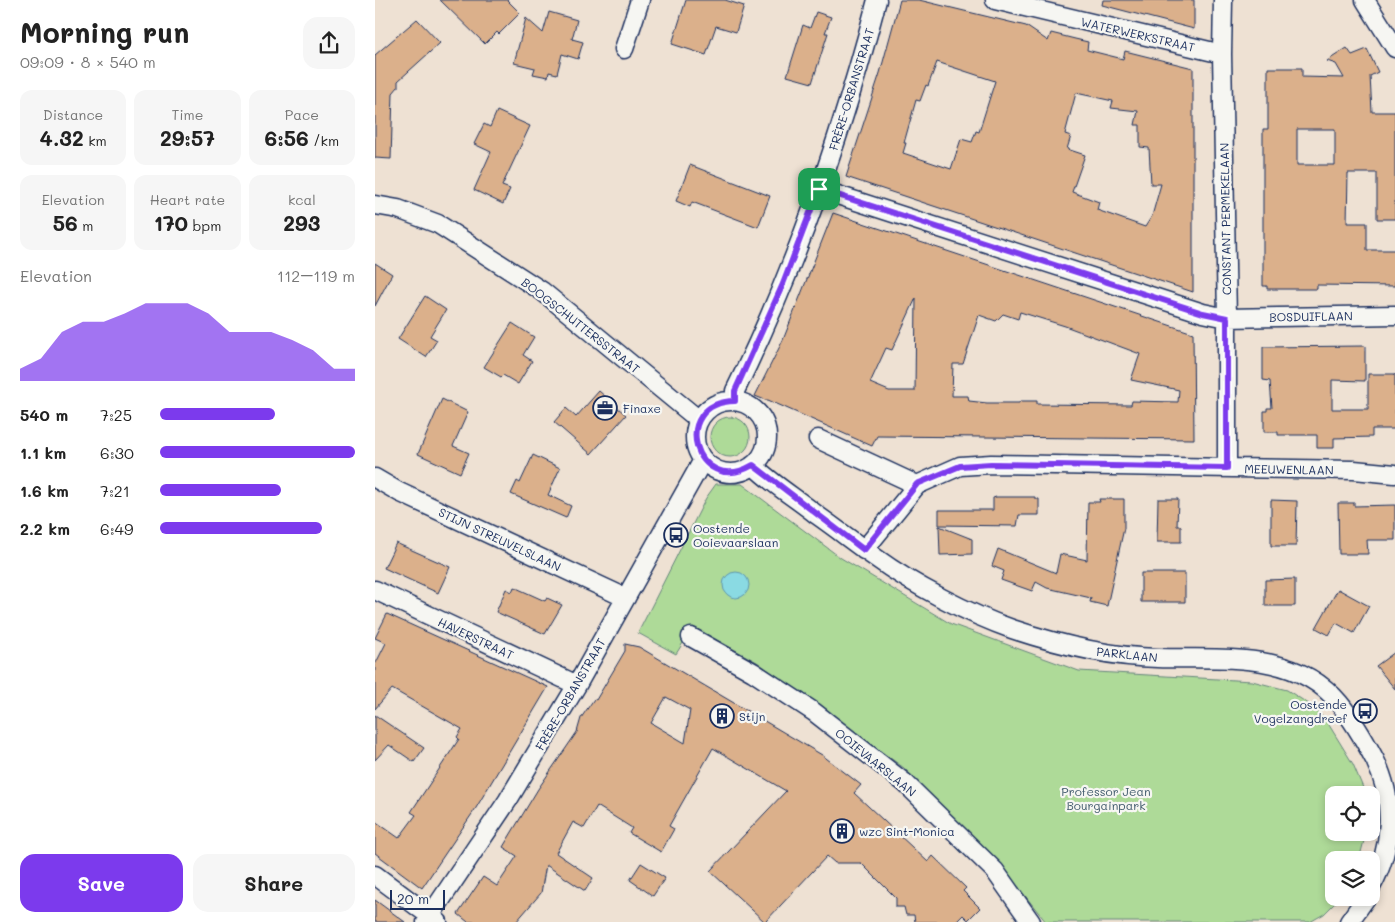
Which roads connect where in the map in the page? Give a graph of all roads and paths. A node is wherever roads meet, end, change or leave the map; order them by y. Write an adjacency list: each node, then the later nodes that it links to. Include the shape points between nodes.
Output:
1 (640, 0): 7 (street)
2 (877, 0): 9 (street, FRÈRE-ORBANSTRAAT)
3 (995, 0): 8 (street, WATERWERKSTRAAT)
4 (1223, 0): 8 (street, CONSTANT PERMEKELAAN)
5 (1365, 0): 6 (street)
6 (1395, 48)
7 (624, 49)
8 (1222, 54): 12 (street, CONSTANT PERMEKELAAN)
9 (819, 189): 12 (street, BOSDUIFLAAN); 13 (street, FRÈRE-ORBANSTRAAT, via 783,284 735,391)
10 (375, 205): 14 (street, BOOGSCHUTTERSSTRAAT, via 398,209 438,224 542,291)
11 (1395, 315): 12 (street, BOSDUIFLAAN)
12 (1227, 318): 18 (street, CONSTANT PERMEKELAAN)
13 (735, 401): 14 (street, via 711,407); 17 (street, via 751,408 765,425 765,447)
14 (699, 420): 16 (street, via 695,441)
15 (818, 439): 21 (street)
16 (703, 460): 17 (street, via 727,473); 24 (street, FRÈRE-ORBANSTRAAT)
17 (753, 465): 22 (street, PARKLAAN)
18 (1227, 468): 19 (street, MEEUWENLAAN, via 1354,470); 21 (street, MEEUWENLAAN, via 960,466)
19 (1395, 474)
20 (375, 478): 24 (street, STIJN STREUVELSLAAN)
21 (917, 484): 22 (street, MEEUWENLAAN)
22 (864, 550): 27 (street, PARKLAAN, via 937,595 1009,628 1064,646 1119,656 1243,659 1273,663 1295,671 1338,702)
23 (375, 590): 26 (street, HAVERSTRAAT)
24 (626, 598): 26 (street, FRÈRE-ORBANSTRAAT)
25 (691, 637): 32 (street, OOIEVAARSLAAN, via 814,712 905,783 995,871)
26 (577, 685): 31 (street, FRÈRE-ORBANSTRAAT)
27 (1391, 786): 28 (street, PARKLAAN)
28 (1391, 846): 29 (street, PARKLAAN)
29 (1380, 867)
30 (375, 875): 31 (street)
31 (432, 920)
32 (1031, 922)

